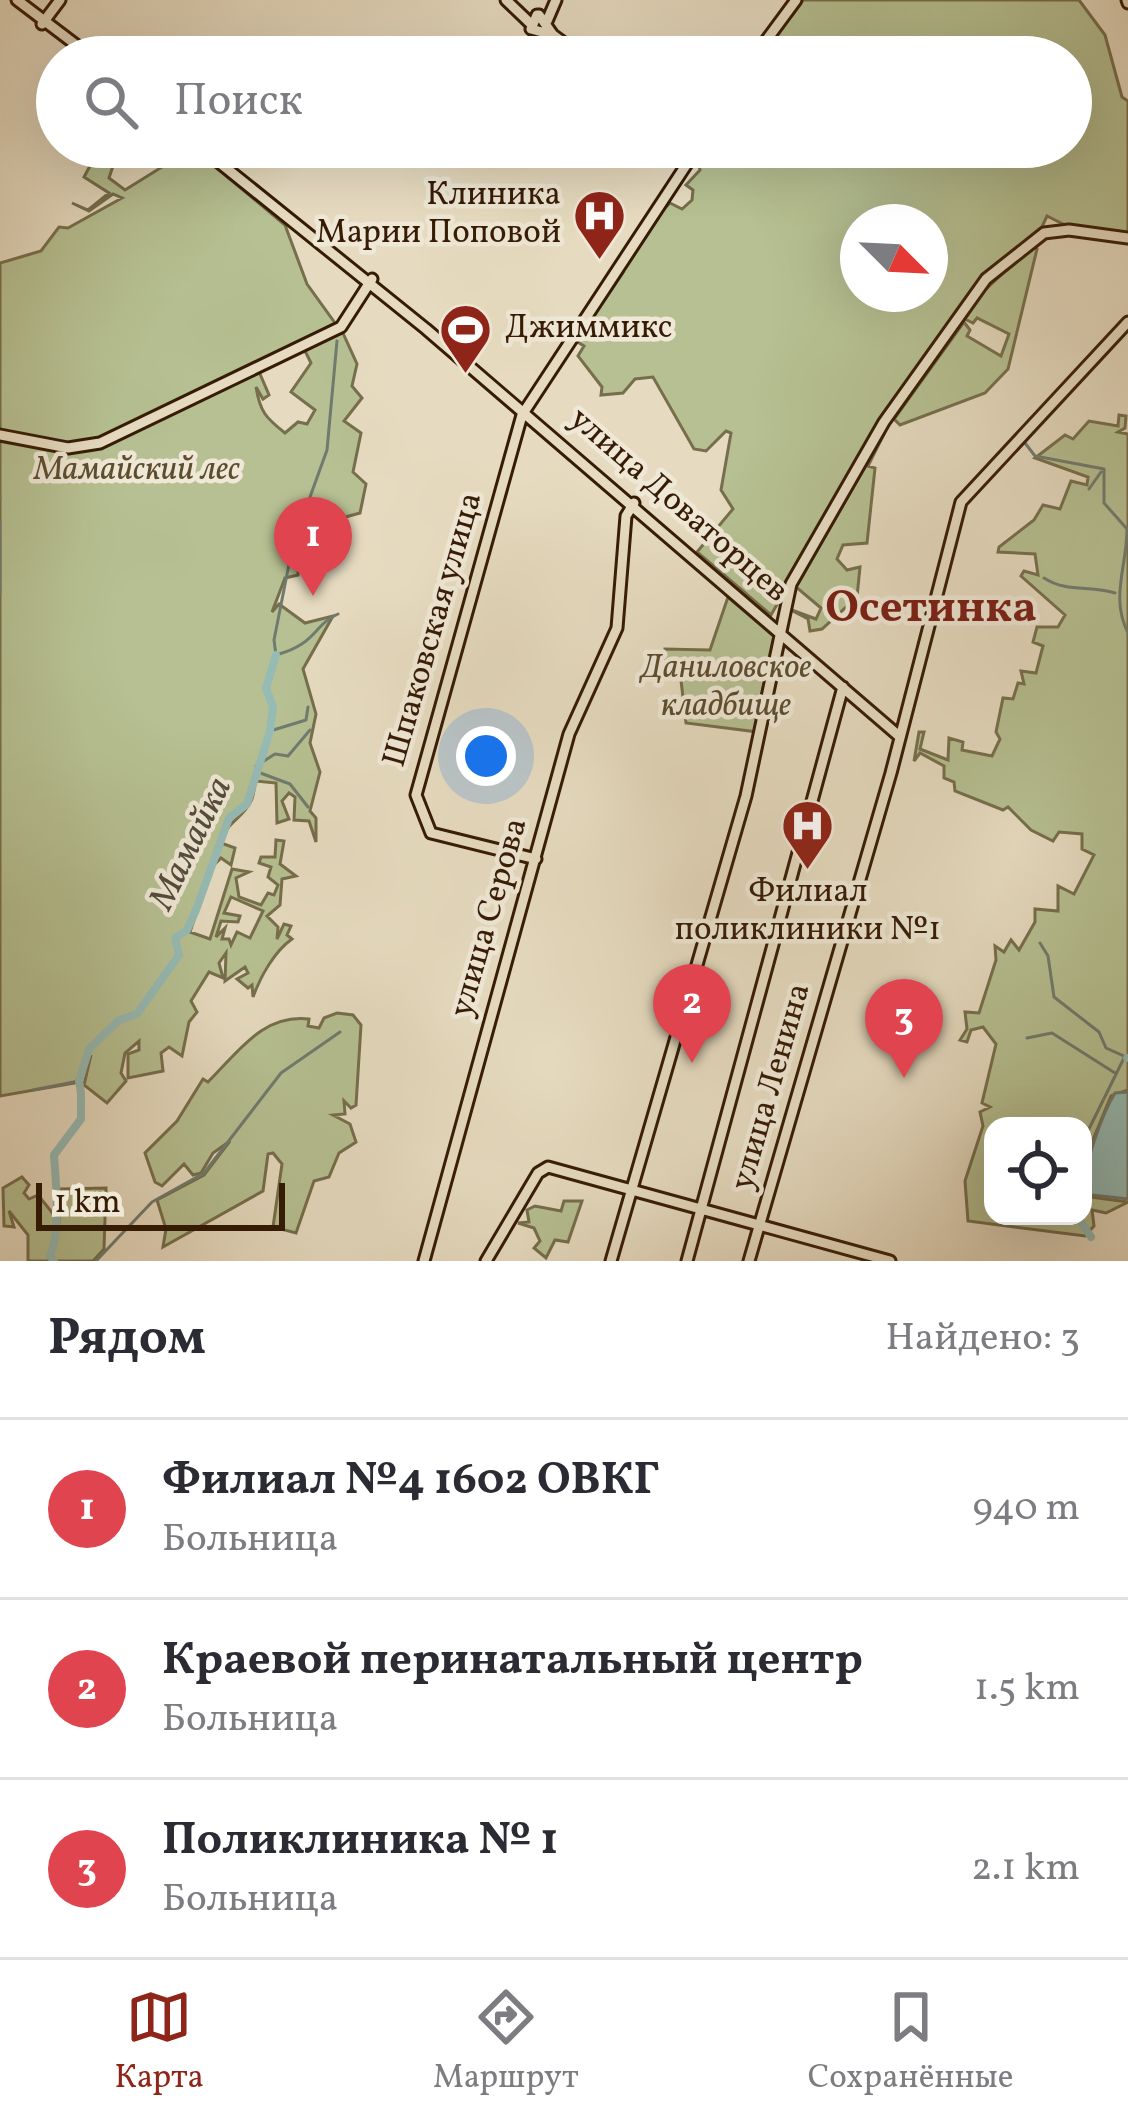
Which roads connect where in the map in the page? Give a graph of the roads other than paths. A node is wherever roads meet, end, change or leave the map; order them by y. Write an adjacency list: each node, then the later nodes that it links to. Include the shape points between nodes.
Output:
1 (14, 0): 6 (main road)
2 (60, 0): 6 (main road)
3 (506, 0): 5 (main road)
4 (798, 0): 8 (main road)
5 (543, 19)
6 (43, 23): 7 (main road)
7 (60, 36)
8 (771, 36)
9 (230, 168): 13 (main road, улица Доваторцев)
10 (230, 168): 13 (main road, улица Доваторцев)
11 (684, 168): 15 (main road, Шпаковская улица)
12 (1128, 241): 19 (main road, via 1062,230 1031,239 975,291)
13 (369, 282): 16 (main road, улица Доваторцев); 18 (main road, via 341,327 100,443 68,448)
14 (1128, 320): 28 (main road, улица Ленина, via 963,496)
15 (536, 398): 16 (main road, Шпаковская улица); 17 (main road, Шпаковская улица)
16 (524, 413): 17 (main road, Шпаковская улица); 20 (main road, улица Доваторцев)
17 (518, 432): 30 (main road, Шпаковская улица, via 416,795 438,835)
18 (0, 434)
19 (841, 502): 22 (main road); 23 (main road)
20 (630, 511): 21 (main road, улица Доваторцев); 30 (main road, улица Серова, via 619,620 569,734)
21 (671, 538): 24 (main road, улица Доваторцев); 25 (main road, улица Доваторцев)
22 (788, 590): 24 (main road, via 774,616); 25 (main road)
23 (786, 610): 25 (main road); 25 (main road)
24 (763, 614): 25 (main road, улица Доваторцев)
25 (781, 635): 26 (main road, улица Доваторцев); 31 (main road, via 747,789)
26 (843, 687): 27 (main road, улица Доваторцев); 32 (main road)
27 (888, 728): 28 (main road, улица Доваторцев, via 893,738); 29 (main road, улица Доваторцев)
28 (901, 730): 29 (main road, улица Ленина)
29 (896, 752): 33 (main road, улица Ленина)
30 (536, 859): 34 (main road, улица Серова)
31 (635, 1188): 32 (main road); 35 (main road, via 550,1167 538,1173); 36 (main road)
32 (702, 1207): 33 (main road); 37 (main road)
33 (761, 1224): 38 (main road, улица Ленина); 39 (main road)
34 (424, 1261)
35 (485, 1261)
36 (613, 1261)
37 (687, 1261)
38 (749, 1261)
39 (890, 1261)

